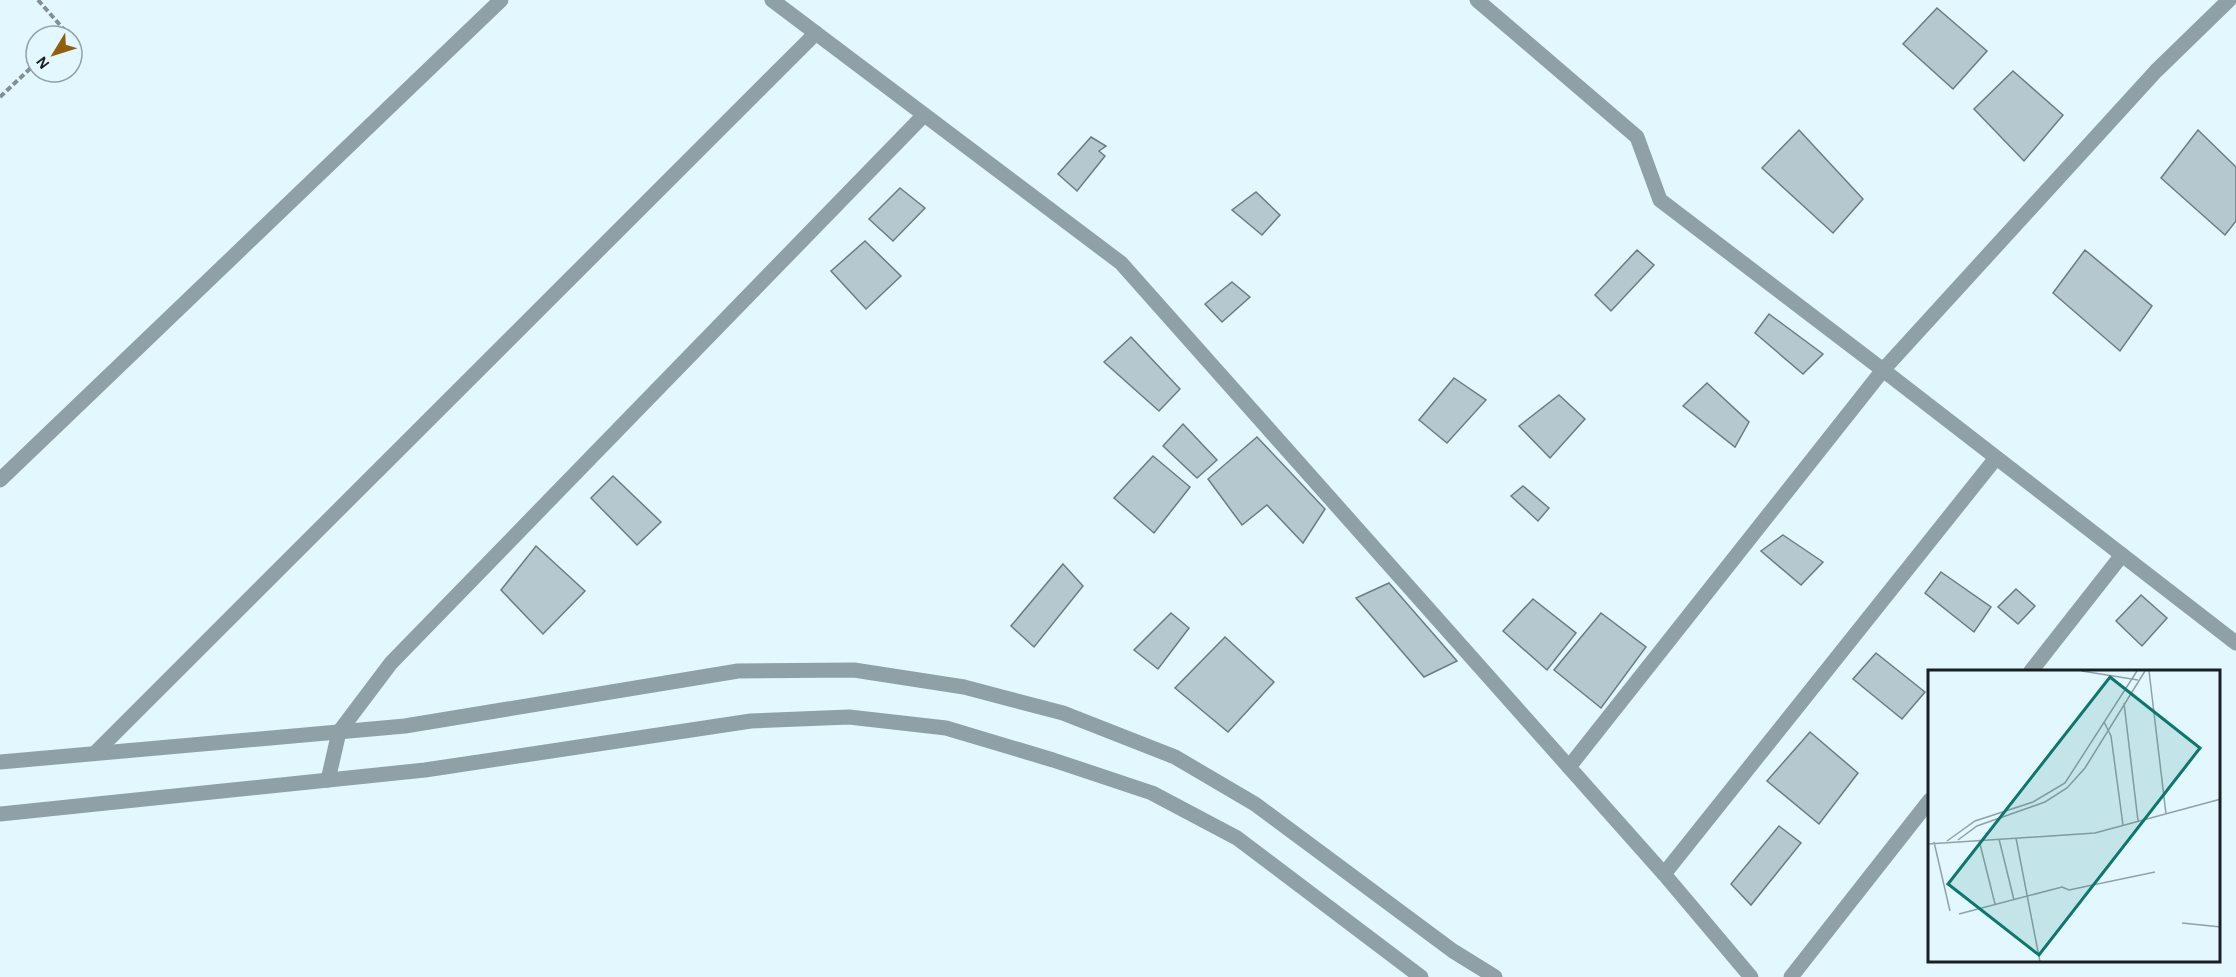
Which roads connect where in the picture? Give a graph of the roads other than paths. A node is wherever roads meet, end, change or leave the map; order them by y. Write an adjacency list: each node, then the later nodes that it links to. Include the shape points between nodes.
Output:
1 (501, 0): 9 (street)
2 (772, 0): 5 (street)
3 (1477, 0): 7 (street, via 1637,137 1660,200)
4 (2229, 0): 7 (street, via 2156,71)
5 (816, 33): 6 (street); 14 (street)
6 (924, 115): 13 (street, via 391,663); 16 (street, via 1121,263)
7 (1883, 370): 8 (street); 16 (street)
8 (1996, 458): 10 (street); 20 (street)
9 (0, 480)
10 (2122, 555): 11 (street); 12 (street)
11 (2236, 643)
12 (2032, 670)
13 (339, 732): 14 (street); 17 (street); 22 (street, via 405,726 738,670 854,670 964,687 1063,713 1175,757 1255,804)
14 (95, 753): 15 (street)
15 (0, 762)
16 (1569, 767): 20 (street)
17 (328, 780): 19 (street); 21 (street, via 424,770 751,721 849,717 945,728 1152,793 1237,838)
18 (1928, 803): 24 (street)
19 (0, 814)
20 (1664, 874): 23 (street)
21 (1421, 977)
22 (1495, 977)
23 (1751, 977)
24 (1791, 977)

